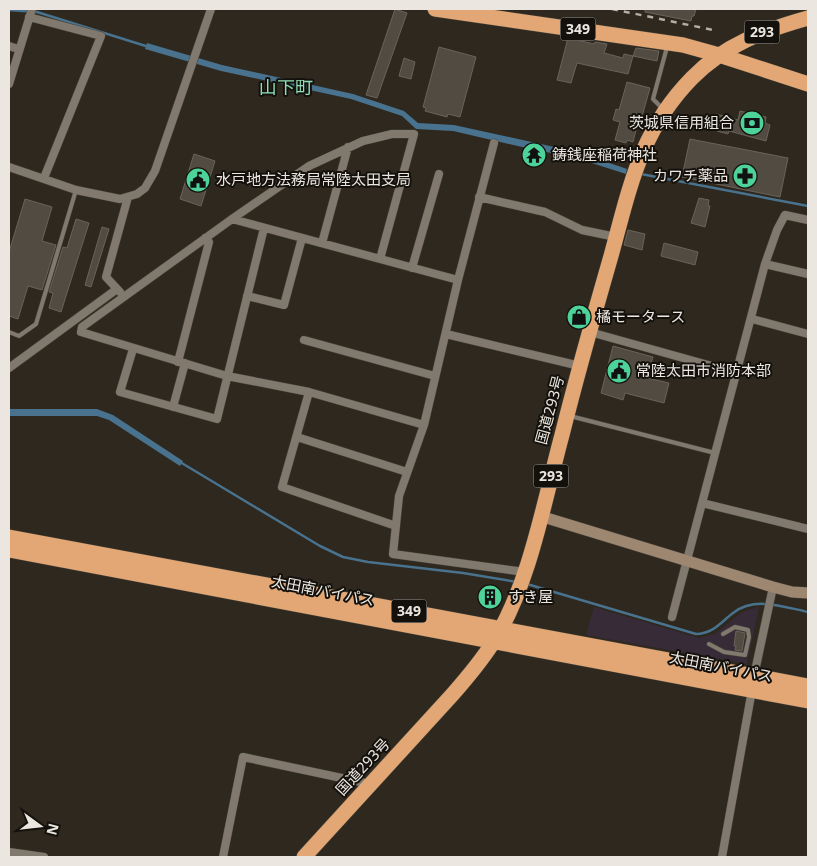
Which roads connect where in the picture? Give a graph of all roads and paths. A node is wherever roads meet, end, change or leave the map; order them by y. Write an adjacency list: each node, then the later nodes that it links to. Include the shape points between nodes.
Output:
1 (211, 9): 18 (street, via 155,171 145,188)
2 (436, 9): 5 (highway, 349)
3 (31, 13): 7 (street); 16 (street, via 101,36)
4 (808, 18): 8 (highway, 国道293号 / 293, via 754,35)
5 (668, 42): 8 (highway, 349); 11 (lane, via 653,99)
6 (9, 46): 7 (street)
7 (18, 49): 9 (street)
8 (719, 54): 10 (highway, 349); 11 (highway, 国道293号 / 293, via 692,77)
9 (9, 84)
10 (808, 84)
11 (665, 110): 25 (highway, 国道293号 / 293, via 642,150)
12 (494, 143): 19 (street)
13 (348, 147): 20 (street, via 309,166); 26 (street); 27 (street, via 392,134 414,134)
14 (9, 167): 16 (street)
15 (439, 174): 29 (street)
16 (44, 178): 17 (street)
17 (76, 190): 18 (street, via 120,200); 36 (lane, via 36,324 19,336)
18 (128, 197): 32 (street, via 106,277)
19 (479, 197): 25 (street, via 544,212 582,230); 31 (street)
20 (232, 219): 22 (street); 23 (street)
21 (808, 220): 28 (street, via 785,215)
22 (264, 228): 24 (street); 34 (street)
23 (205, 238): 33 (street); 42 (street, via 208,242)
24 (302, 238): 26 (street); 34 (street, via 284,305)
25 (616, 238): 37 (highway, 国道293号 / 293)
26 (322, 244): 27 (street)
27 (380, 259): 29 (street)
28 (765, 264): 30 (street); 35 (street)
29 (412, 268): 31 (street)
30 (808, 274)
31 (458, 280): 38 (street)
32 (117, 289): 33 (street); 44 (street)
33 (123, 296): 41 (street, via 82,327 81,332)
34 (247, 296): 46 (street)
35 (752, 319): 39 (street); 45 (street)
36 (9, 332)
37 (590, 332): 43 (highway, 国道293号 / 293); 45 (street)
38 (446, 334): 43 (street); 47 (street)
39 (808, 334)
40 (304, 340): 47 (street)
41 (133, 349): 42 (street); 49 (street, via 120,392)
42 (181, 362): 46 (street); 49 (street)
43 (580, 366): 50 (highway, 国道293号 / 293)
44 (9, 368)
45 (737, 373): 53 (street)
46 (227, 376): 48 (street); 49 (street, via 217,419)
47 (435, 376): 51 (street)
48 (309, 392): 51 (street); 52 (street)
49 (174, 407)
50 (567, 415): 53 (lane); 56 (highway, 国道293号 / 293)
51 (424, 425): 54 (street)
52 (296, 437): 54 (street); 57 (street, via 282,487)
53 (715, 453): 55 (street)
54 (408, 472): 57 (street, via 399,496)
55 (702, 503): 58 (street); 61 (street)
56 (540, 516): 61 (street); 62 (highway, 国道293号 / 293)
57 (396, 526): 62 (street, via 393,554)
58 (808, 529)
59 (9, 537): 66 (highway, 太田南バイパス / 349)
60 (9, 550): 66 (highway, 太田南バイパス / 349)
61 (686, 560): 63 (street); 65 (street)
62 (525, 572): 66 (highway, 国道293号 / 293)
63 (772, 587): 64 (street); 69 (street)
64 (808, 593)
65 (672, 618)
66 (497, 634): 69 (highway, 太田南バイパス / 349); 72 (highway, 国道293号 / 293, via 470,675)
67 (723, 634): 68 (lane, via 735,627 748,630 745,655 724,652)
68 (709, 644)
69 (753, 683): 70 (highway, 太田南バイパス / 349); 71 (highway, 太田南バイパス / 349); 77 (street)
70 (808, 686)
71 (808, 701)
72 (371, 784): 75 (street, via 243,757); 76 (highway, 国道293号 / 293)
73 (9, 852): 74 (street)
74 (44, 857)
75 (223, 857)
76 (304, 857)
77 (722, 857)

